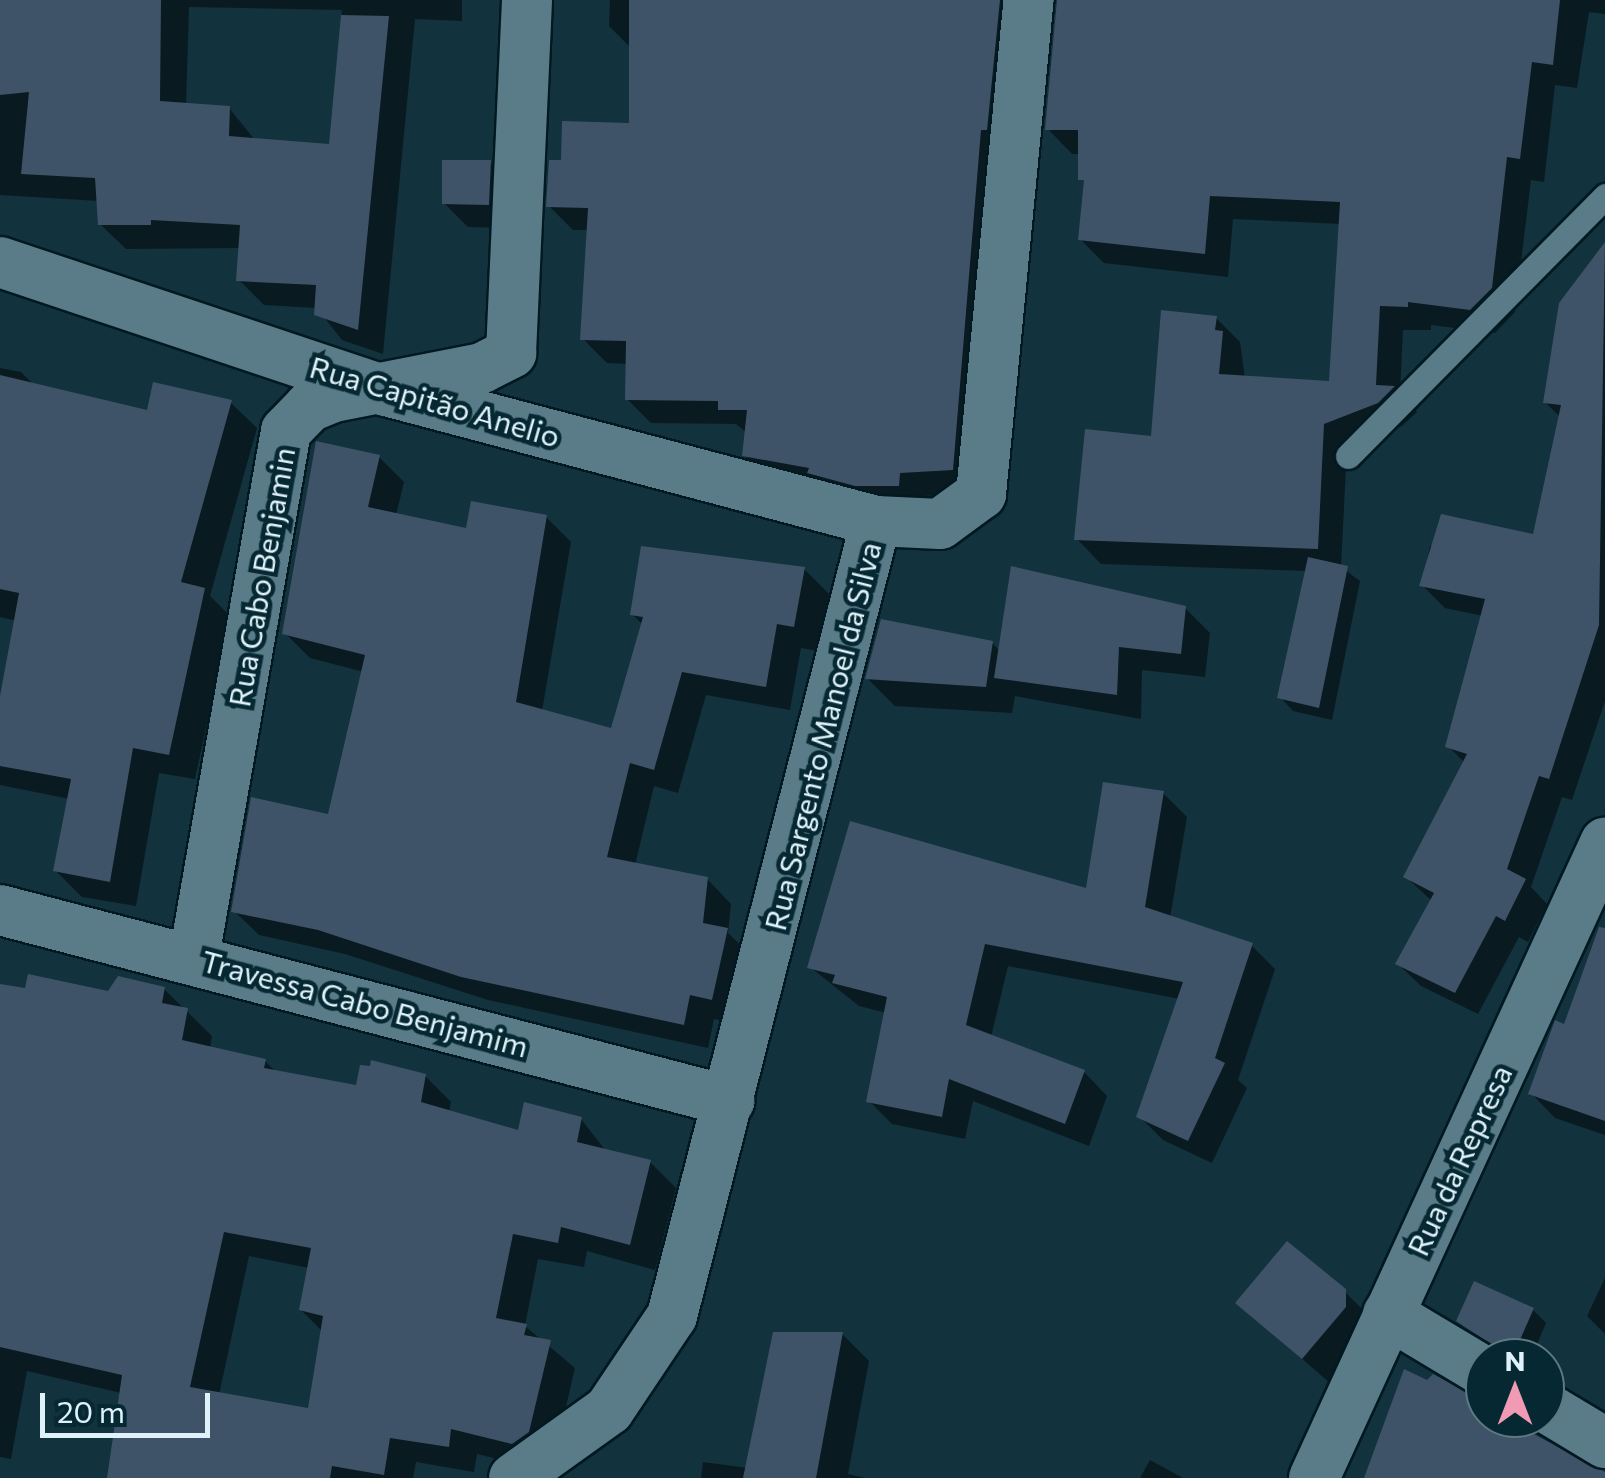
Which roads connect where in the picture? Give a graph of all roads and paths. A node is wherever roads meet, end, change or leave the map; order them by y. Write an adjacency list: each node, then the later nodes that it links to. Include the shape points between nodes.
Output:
1 (527, 0): 5 (street, Rua Cabo Benjamin, via 511,353 482,368)
2 (1029, 0): 7 (street, Rua Sargento Manoel da Silva, via 981,494 940,524)
3 (1605, 196): 6 (lane)
4 (0, 262): 5 (street, Rua Capitão Anelio)
5 (386, 390): 7 (street, Rua Capitão Anelio); 10 (street, Rua Cabo Benjamin, via 310,407 286,431)
6 (1348, 456)
7 (876, 521): 11 (street, Rua Sargento Manoel da Silva)
8 (1605, 843): 12 (street, Rua da Represa)
9 (0, 910): 10 (street, Travessa Cabo Benjamim)
10 (194, 957): 11 (street, Travessa Cabo Benjamim)
11 (729, 1100): 16 (street, Rua Sargento Manoel da Silva, via 672,1316 609,1410)
12 (1388, 1314): 13 (street); 17 (street, Rua da Represa)
13 (1465, 1360)
14 (1565, 1420): 15 (street)
15 (1605, 1443)
16 (514, 1478)
17 (1314, 1478)

